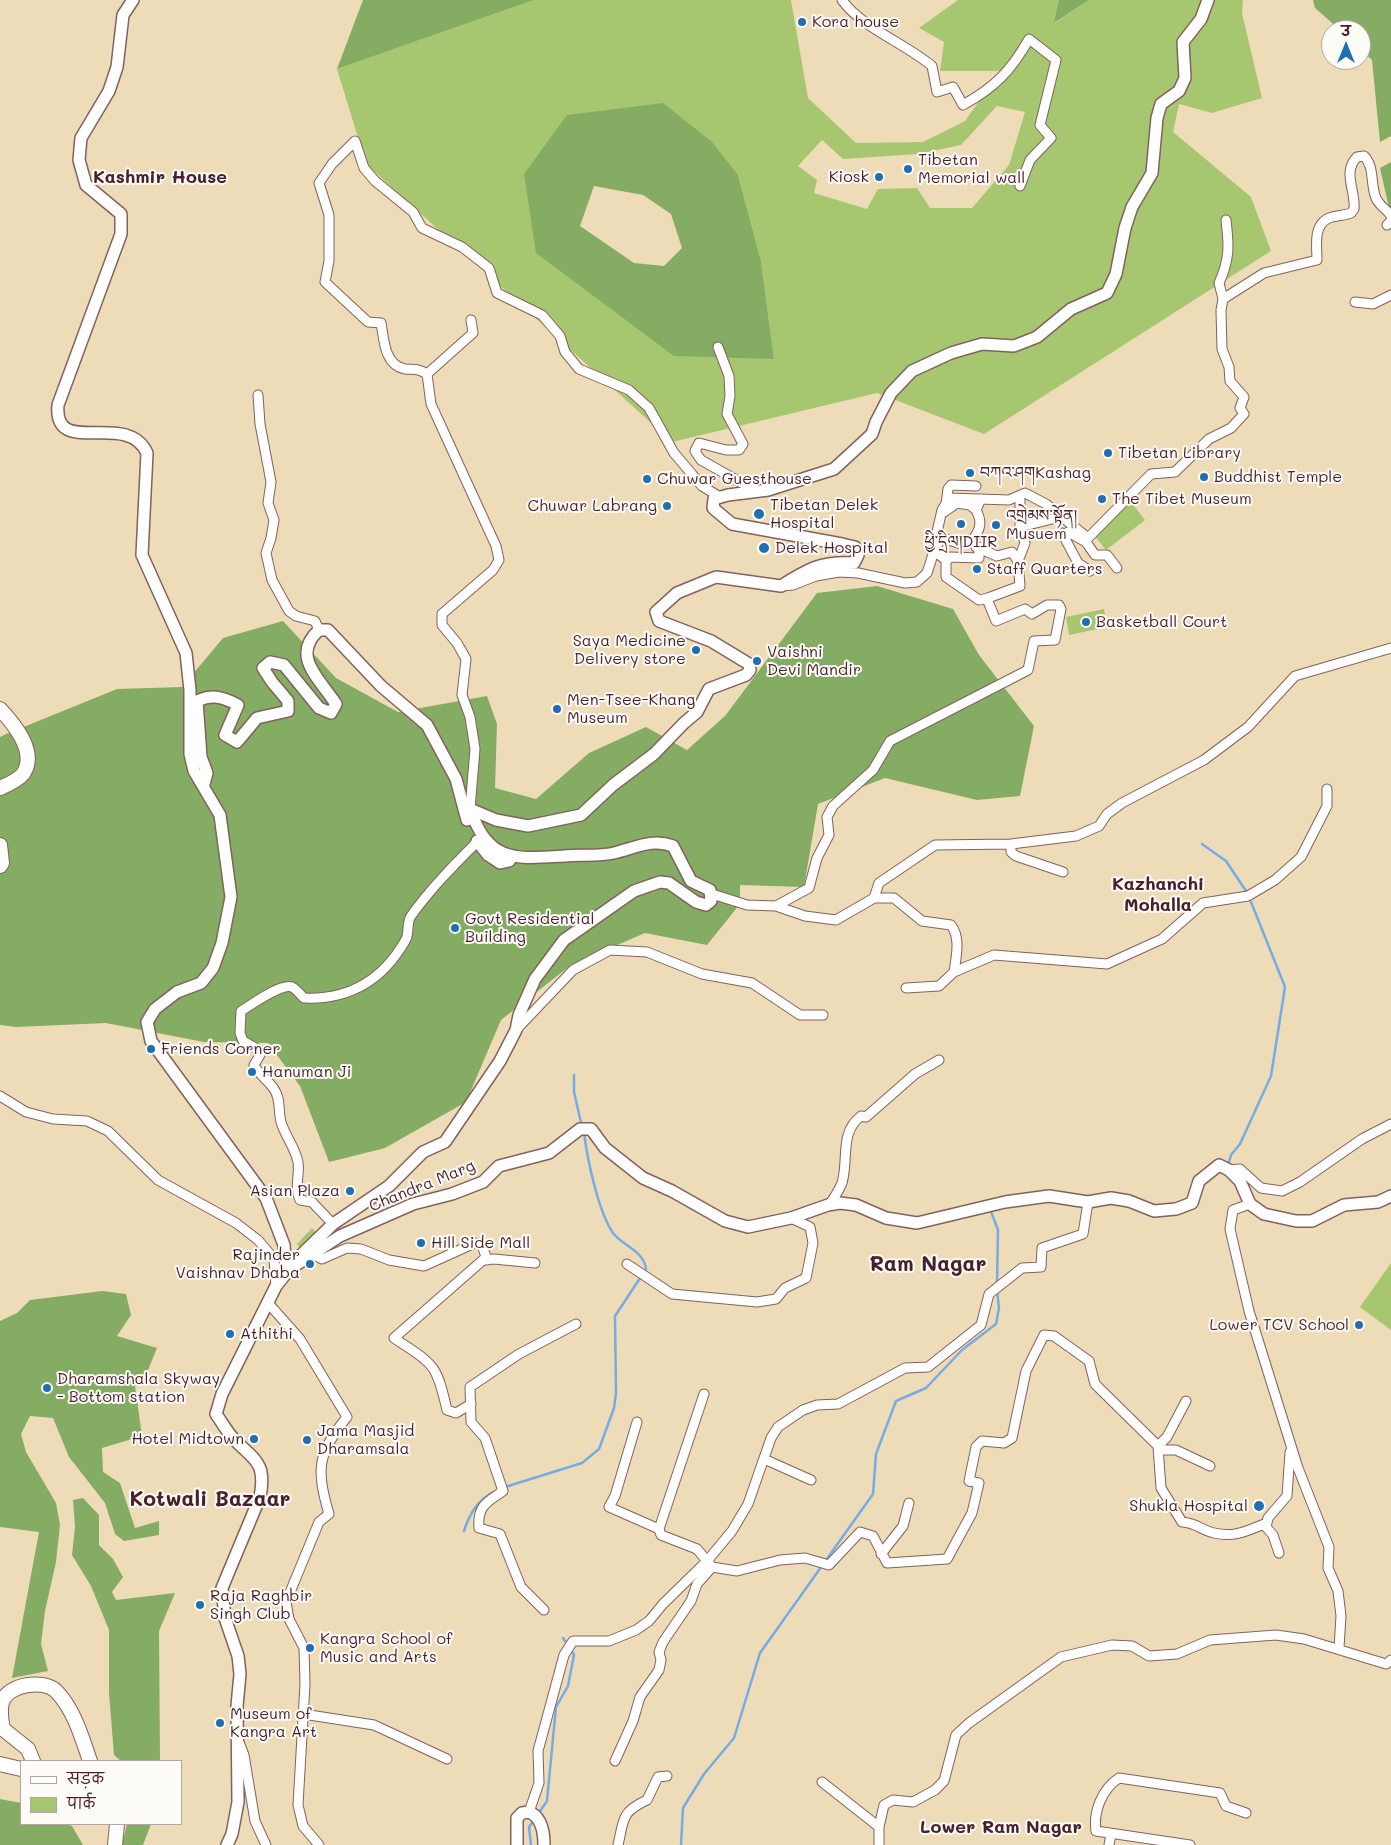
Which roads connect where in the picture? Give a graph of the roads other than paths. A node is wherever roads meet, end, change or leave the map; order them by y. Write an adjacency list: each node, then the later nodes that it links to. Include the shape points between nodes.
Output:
1 (133, 0): 36 (street, via 123,15 117,67 109,92 81,138 79,160 86,185 121,214 121,234 57,414 60,423 68,430 136,437 144,444 147,453 142,555 186,653 190,690 190,754 194,771)
2 (842, 0): 4 (street, via 875,28 932,66 937,92 953,87 963,105 990,90 1029,39 1056,60 1040,125 1051,138 1030,160)
3 (1208, 0): 15 (street, via 1201,19 1183,42 1185,78 1179,91 1161,104 1152,173 1132,207 1116,274 1107,293 1071,309 1037,336 1014,346 982,344 912,371 891,393 872,434 834,468)
4 (1020, 186)
5 (1391, 216): 8 (street, via 1376,199 1368,160 1364,156 1358,157 1350,172 1354,210 1345,216 1326,220 1322,225 1316,236 1317,260 1264,274)
6 (1226, 220): 8 (street, via 1229,242 1227,265 1219,282)
7 (1391, 295): 9 (street, via 1374,304)
8 (1223, 299): 16 (street, via 1222,349 1230,381 1244,397 1240,408 1244,414 1231,428 1209,439 1175,472 1151,474 1088,538 1046,504 1025,493)
9 (1355, 302)
10 (471, 320): 12 (street, via 473,333)
11 (718, 347): 15 (street, via 730,376 727,414 743,444 739,450 726,450 699,443 695,451 701,460)
12 (426, 374): 17 (street, via 418,368 404,369 396,364 386,354 381,323 368,322 325,282 329,261 329,214 319,183 355,141 364,168 413,212 422,228 462,247 489,268 497,293 542,315 560,336 565,352 579,369 629,390 650,408 674,453 702,486); 39 (street, via 431,404 496,546 498,560 493,570 442,614 442,624 466,660 462,695 470,717 475,749)
13 (258, 395): 33 (street, via 271,482 268,503 274,520 266,554 272,580 289,611 315,621)
14 (976, 486): 19 (street, via 951,485)
15 (756, 491): 17 (street)
16 (1020, 496): 18 (street, via 1009,500); 23 (street)
17 (720, 497): 31 (street, via 714,499 713,508 732,524 855,547 858,555 854,563 836,562 812,567)
18 (981, 499): 19 (street, via 949,498); 20 (street)
19 (946, 505): 26 (street, via 941,512)
20 (976, 510): 22 (street, via 963,503 952,505); 24 (street, via 980,529)
21 (1056, 518): 23 (street)
22 (941, 520)
23 (1020, 527): 27 (street, via 1024,543)
24 (973, 539): 25 (street); 26 (street, via 961,544 940,537)
25 (979, 547): 27 (street, via 997,556 1012,552); 28 (street, via 979,558 950,558)
26 (935, 551): 28 (street); 31 (street, via 927,573 917,582 838,572)
27 (1018, 561): 32 (street, via 1020,586)
28 (946, 562): 32 (street, via 946,577 979,600)
29 (1117, 568): 30 (street, via 1107,555 1095,555 1086,542 1065,533 1078,563)
30 (1090, 570)
31 (781, 586): 39 (street, via 716,577 677,593 656,612 659,622 711,641 749,664 750,670 746,675 708,689 698,712 581,815 528,826 513,825)
32 (986, 599): 48 (street, via 996,621 1025,609 1032,614 1047,605 1059,605 1055,640 1034,641 1028,670 890,740 873,770 833,806 827,817 829,835 809,888)
33 (319, 630): 36 (street, via 308,640 306,656 336,704 331,714 319,708 284,665 270,662 264,668 288,701 288,711 256,718 237,742 226,736 238,705 223,697 208,696 197,702 201,757 207,773); 40 (street, via 328,630 381,686 427,725 456,779 469,828)
34 (1391, 648): 41 (street, via 1295,676 1248,727 1204,760 1122,803 1107,814 1099,826 1076,836)
35 (0, 709): 37 (main road, via 15,725 26,747 28,761 23,774)
36 (204, 784): 67 (street, via 220,815 231,896 222,943 214,968 201,983 177,992 155,1009 147,1022 150,1041 266,1198 284,1245)
37 (0, 788)
38 (1326, 789): 49 (street, via 1326,806 1301,857 1275,880 1248,896 1203,903 1162,939 1107,964 994,955)
39 (470, 809): 43 (street, via 491,847)
40 (478, 841): 43 (street, via 488,855 500,863 509,861); 62 (street, via 438,881 409,918 407,939 385,969 372,979 344,995 326,999 304,998 287,987 272,992 241,1011 243,1041 259,1050 260,1055 254,1065 275,1090 281,1123 294,1150 298,1164 296,1192 300,1200 312,1202)
41 (1011, 844): 45 (street, via 1011,852 1016,856); 47 (street, via 935,845 879,883)
42 (0, 845): 44 (main road)
43 (513, 856): 46 (street, via 533,859 607,854 661,842 673,846 691,881)
44 (0, 866)
45 (1063, 872)
46 (712, 894): 48 (street, via 747,905); 52 (street, via 711,901 706,904 696,902 669,884 660,882 634,891 577,930 564,940 535,979)
47 (874, 898): 48 (street, via 836,920 805,916); 49 (street, via 894,898 922,921 951,926 956,932)
48 (776, 906)
49 (954, 972): 50 (street, via 939,986)
50 (906, 988)
51 (823, 1015): 52 (street, via 800,1015 752,983 702,974 647,952 610,950 573,970)
52 (516, 1030): 62 (street, via 500,1061 445,1142 423,1152 389,1186)
53 (939, 1060): 59 (street, via 915,1074 866,1117 861,1116 852,1122 846,1138 842,1183)
54 (0, 1096): 68 (street, via 26,1112 53,1119 87,1121 108,1131 158,1180 236,1223 258,1240 274,1259)
55 (1391, 1124): 56 (street, via 1362,1138 1282,1191 1261,1188 1240,1169)
56 (1229, 1170): 58 (street, Chandra Marg, via 1218,1165 1199,1181 1192,1203 1176,1209 1154,1211 1111,1198); 60 (street, via 1240,1181)
57 (1391, 1196): 60 (street, via 1378,1202 1344,1206 1312,1221 1264,1214)
58 (1088, 1202): 59 (street, Chandra Marg, via 1049,1196 1005,1202 917,1223 886,1218 856,1205); 77 (street, via 1083,1234 1042,1248 1041,1267 1022,1268 989,1294 981,1325 928,1367 905,1368 838,1404 817,1405 803,1410 778,1427)
59 (830, 1204): 61 (street, Chandra Marg)
60 (1250, 1204): 75 (street, via 1233,1210 1230,1229 1248,1311)
61 (791, 1218): 63 (street, Chandra Marg, via 748,1227 726,1221 638,1174 585,1129 549,1153 499,1166 483,1182 413,1204 340,1236); 66 (street, via 810,1227 813,1243 806,1278 785,1288 776,1298 757,1302 672,1294)
62 (333, 1224): 67 (street, via 298,1256)
63 (314, 1255): 64 (street, via 322,1259 347,1248 361,1249 389,1260 424,1266 475,1243 482,1245); 67 (street, Chandra Marg)
64 (488, 1260): 65 (street); 73 (street, via 483,1260 394,1338 432,1364 440,1378 447,1410 456,1413)
65 (535, 1263)
66 (627, 1264)
67 (286, 1272): 68 (street)
68 (276, 1286): 69 (street)
69 (268, 1303): 89 (street, via 300,1339 347,1417 330,1442 320,1470 329,1514 319,1522 286,1602 289,1619 304,1648); 90 (street, via 222,1394 216,1414 259,1464 262,1486 222,1588 225,1618 238,1656)
70 (576, 1324): 73 (street, via 519,1354 470,1387)
71 (704, 1394): 82 (street)
72 (1186, 1401): 76 (street)
73 (471, 1404): 86 (street, via 471,1422 485,1438 503,1491 483,1505 478,1518 479,1528 500,1534 521,1587)
74 (637, 1422): 82 (street, via 609,1507)
75 (1290, 1440): 81 (street, via 1287,1496 1268,1518); 87 (street, via 1329,1547 1328,1568 1338,1591 1341,1616)
76 (1159, 1448): 78 (street, via 1176,1450); 81 (street, via 1161,1488 1182,1522 1193,1523 1215,1534 1245,1534); 84 (street, via 1095,1384 1089,1361 1054,1336 1044,1335 1026,1370 1012,1438 1004,1443 982,1441 976,1447 969,1481 980,1483 972,1513 947,1559 887,1563)
77 (764, 1459): 79 (street); 85 (street, via 748,1504)
78 (1210, 1466)
79 (811, 1480)
80 (909, 1503): 84 (street, via 903,1526)
81 (1267, 1524): 83 (street)
82 (659, 1529): 85 (street, via 661,1535 697,1548)
83 (1279, 1553)
84 (881, 1554): 85 (street, via 873,1536 860,1532 829,1565 805,1558 780,1560 737,1571)
85 (710, 1564): 94 (street, via 663,1642 659,1652 659,1670 640,1697); 100 (street, via 664,1604 649,1622 636,1630 609,1641 573,1641 564,1655 538,1751 540,1783)
86 (544, 1610)
87 (1339, 1648): 88 (street); 102 (street, via 1276,1635 1210,1640 1177,1654 1149,1656 1132,1646 1112,1645 1061,1657 956,1735 944,1781 913,1802 893,1800 884,1805)
88 (1389, 1664)
89 (303, 1714): 91 (street, via 374,1725); 107 (street, via 298,1805 303,1826)
90 (239, 1742): 105 (street, via 238,1802); 106 (street, via 255,1821)
91 (448, 1759)
92 (33, 1760): 93 (main road, via 28,1749 3,1729 0,1707 4,1697 13,1691 42,1684 55,1690 68,1707)
93 (90, 1760)
94 (615, 1761)
95 (0, 1764): 96 (main road)
96 (20, 1769)
97 (667, 1776): 110 (street, via 658,1777 647,1800 630,1808)
98 (822, 1782): 102 (street)
99 (1246, 1812): 103 (street, via 1226,1806 1220,1793 1119,1778 1098,1805 1094,1823 1096,1831)
100 (533, 1814): 108 (street, via 522,1813 517,1818); 109 (street, via 544,1832)
101 (117, 1825): 104 (main road)
102 (878, 1827): 111 (street)
103 (1111, 1834): 112 (street); 113 (street)
104 (115, 1845)
105 (227, 1845)
106 (266, 1845)
107 (319, 1845)
108 (517, 1845)
109 (544, 1845)
110 (618, 1845)
111 (879, 1845)
112 (1109, 1845)
113 (1190, 1845)

